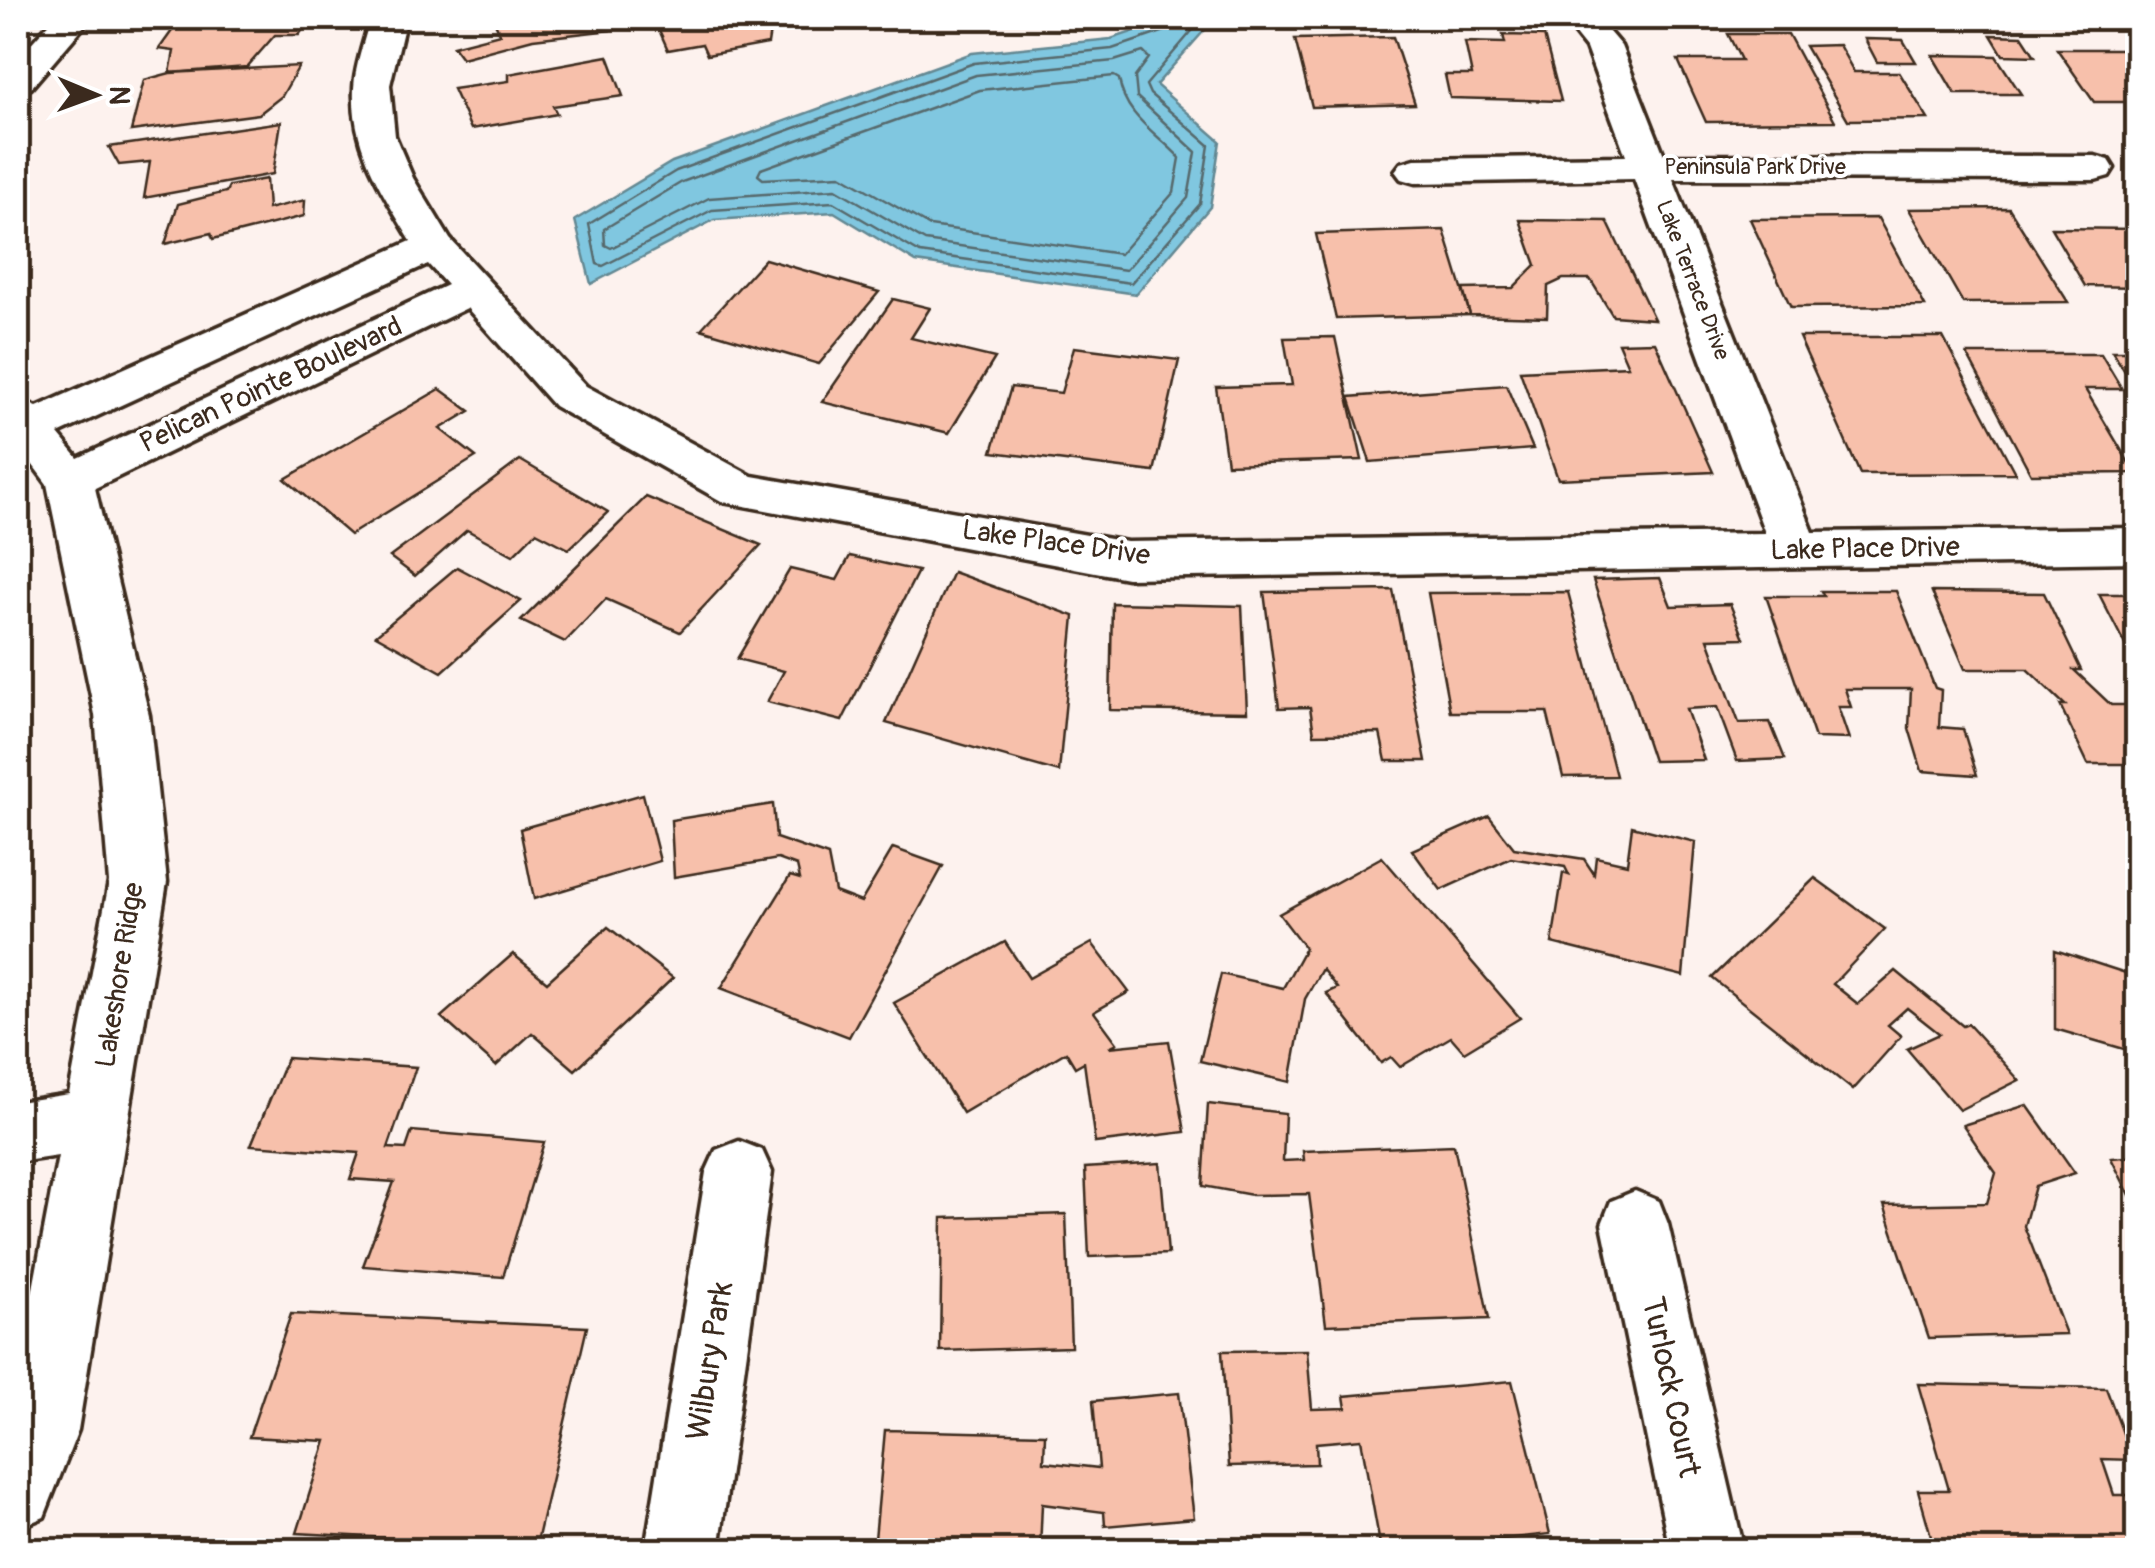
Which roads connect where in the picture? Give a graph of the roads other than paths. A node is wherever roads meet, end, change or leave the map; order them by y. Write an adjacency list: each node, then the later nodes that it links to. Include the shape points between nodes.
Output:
1 (74, 18): 4 (street)
2 (388, 18): 8 (street, Lake Place Drive, via 372,85 376,136)
3 (1579, 18): 5 (street, Lake Terrace Drive, via 1603,46)
4 (18, 80)
5 (1650, 167): 6 (street, Peninsula Park Drive); 7 (street, Peninsula Park Drive); 13 (street, Lake Terrace Drive)
6 (2094, 168)
7 (1415, 172)
8 (434, 246): 9 (street, Lake Place Drive); 10 (street, Pelican Pointe Boulevard)
9 (473, 289): 11 (street, Pelican Pointe Boulevard); 13 (street, Lake Place Drive, via 570,396 740,490 1127,560)
10 (24, 421): 11 (street, Lakeshore Ridge)
11 (70, 481): 14 (street, Lakeshore Ridge, via 122,715 138,882)
12 (2138, 546): 13 (street, Lake Place Drive)
13 (1794, 549)
14 (97, 1119): 15 (street); 18 (street, Lakeshore Ridge, via 42,1430)
15 (18, 1132)
16 (739, 1172): 19 (street, Wilbury Park)
17 (1635, 1224): 20 (street, Turlock Court)
18 (18, 1491)
19 (682, 1550)
20 (1707, 1550)

